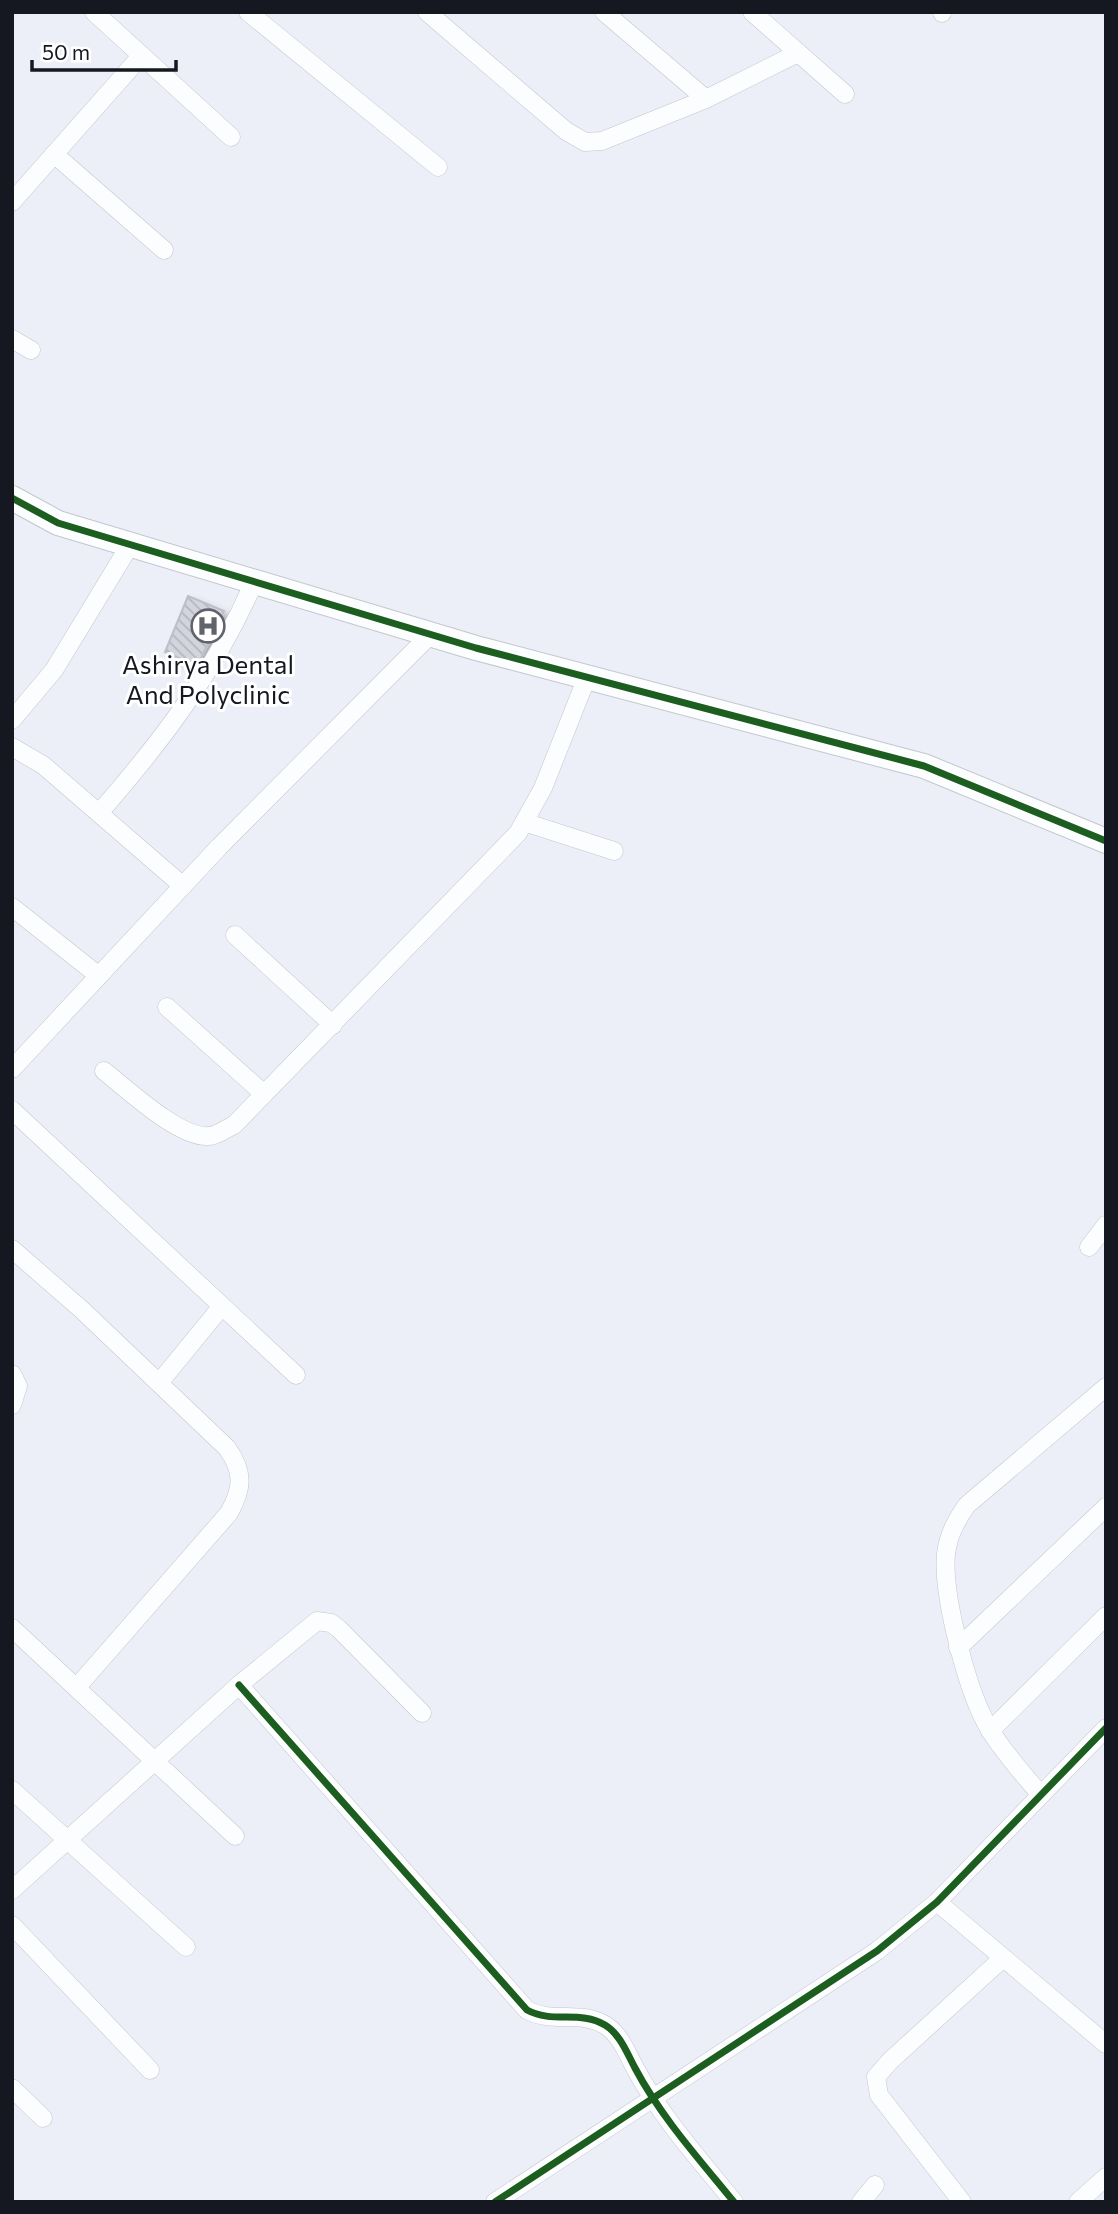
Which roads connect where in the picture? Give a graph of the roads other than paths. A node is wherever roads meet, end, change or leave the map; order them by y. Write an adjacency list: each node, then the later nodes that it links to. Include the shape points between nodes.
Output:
1 (94, 12): 7 (street)
2 (248, 12): 12 (street)
3 (427, 12): 9 (street, via 566,131 585,142 602,141)
4 (604, 12): 9 (street)
5 (752, 12): 6 (street)
6 (798, 52): 8 (street); 9 (street)
7 (141, 56): 10 (street); 11 (street)
8 (845, 94)
9 (706, 99)
10 (232, 137)
11 (54, 154): 13 (street); 14 (street)
12 (438, 167)
13 (12, 202)
14 (164, 250)
15 (12, 339): 16 (street)
16 (31, 350)
17 (12, 498): 18 (street, via 58,523)
18 (130, 545): 19 (street); 22 (street, via 54,670)
19 (254, 582): 20 (street); 24 (street, via 204,682)
20 (430, 635): 21 (street); 28 (street)
21 (587, 677): 25 (street); 26 (street, via 924,766)
22 (12, 720)
23 (12, 747): 24 (street, via 43,765)
24 (99, 813): 28 (street)
25 (524, 822): 27 (street); 33 (street, via 486,868)
26 (1106, 841)
27 (614, 851)
28 (183, 886): 31 (street)
29 (12, 907): 31 (street)
30 (235, 935): 33 (street)
31 (99, 976): 34 (street)
32 (167, 1007): 36 (street)
33 (333, 1025): 36 (street)
34 (12, 1069)
35 (104, 1071): 36 (street, via 174,1124 210,1136 234,1125)
36 (264, 1094)
37 (12, 1110): 41 (street)
38 (1106, 1225): 39 (street)
39 (1089, 1247)
40 (12, 1249): 44 (street)
41 (222, 1306): 43 (street); 44 (street)
42 (12, 1374): 46 (street, via 18,1386)
43 (296, 1375)
44 (159, 1383): 52 (street, via 227,1448 237,1463 241,1487 229,1513)
45 (1106, 1387): 50 (street, via 967,1505 955,1522 946,1555)
46 (12, 1405)
47 (1106, 1507): 50 (street)
48 (1106, 1616): 55 (street)
49 (12, 1628): 52 (street)
50 (958, 1648): 55 (street)
51 (239, 1685): 53 (street, via 312,1624 324,1620 339,1629); 56 (street); 69 (street, via 527,2010 552,2019 593,2019 608,2026 620,2039)
52 (77, 1687): 56 (street)
53 (422, 1713)
54 (1106, 1728): 58 (street)
55 (990, 1731): 58 (street)
56 (156, 1761): 59 (street); 60 (street)
57 (12, 1790): 60 (street)
58 (1040, 1794): 62 (street)
59 (235, 1836)
60 (69, 1839): 61 (street); 64 (street)
61 (12, 1891)
62 (937, 1902): 65 (street); 69 (street, via 877,1951)
63 (12, 1925): 67 (street)
64 (186, 1947)
65 (1003, 1958): 66 (street); 76 (street, via 876,2077 879,2095)
66 (1106, 2044)
67 (150, 2070)
68 (12, 2088): 70 (street)
69 (652, 2099): 73 (street); 74 (street)
70 (43, 2118)
71 (1106, 2177): 77 (street)
72 (876, 2185): 75 (street)
73 (495, 2202)
74 (734, 2202)
75 (861, 2202)
76 (962, 2202)
77 (1078, 2202)

